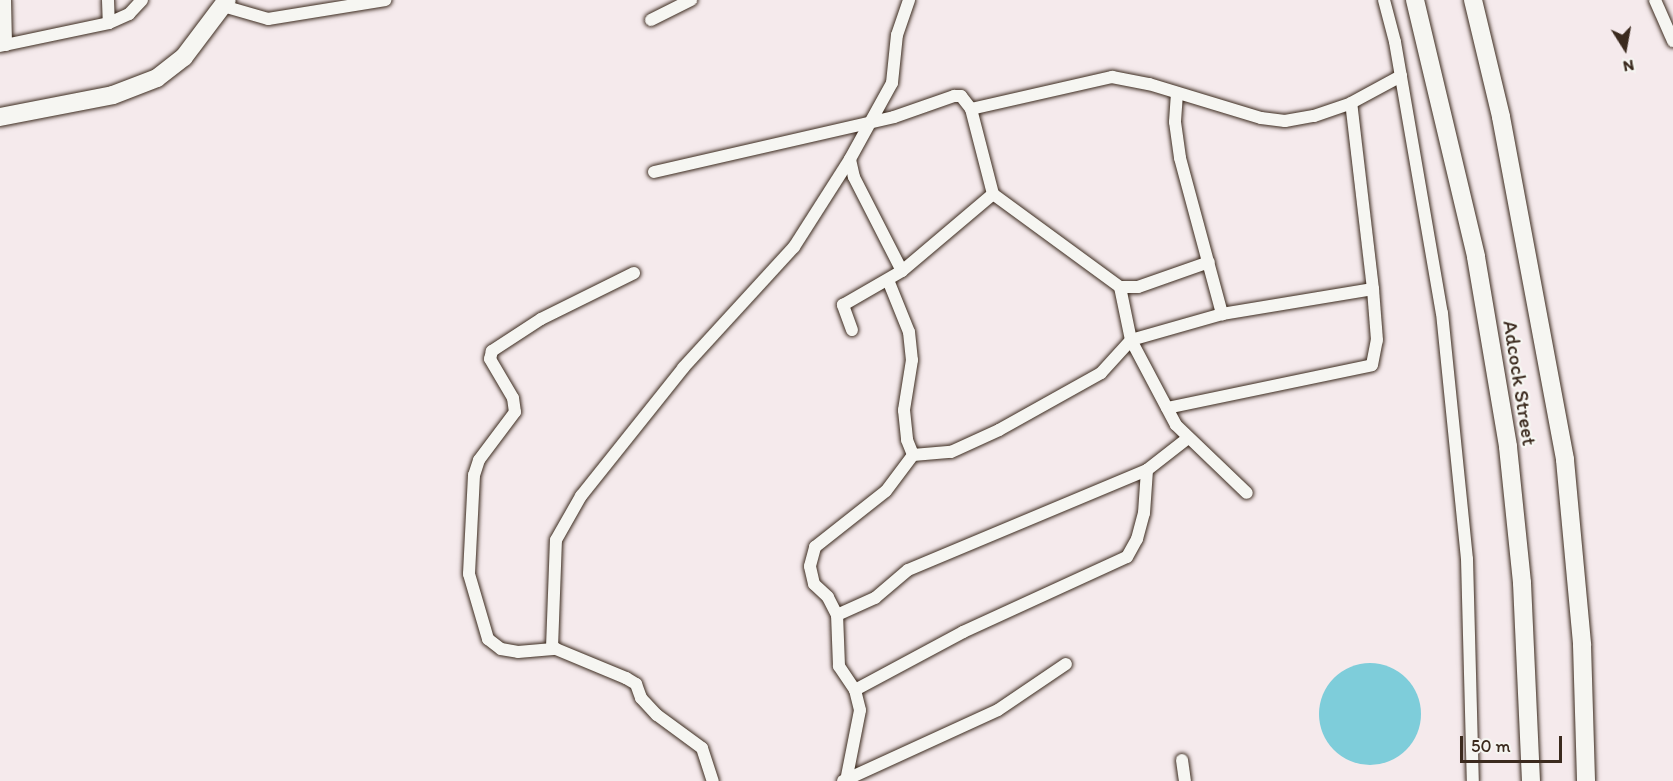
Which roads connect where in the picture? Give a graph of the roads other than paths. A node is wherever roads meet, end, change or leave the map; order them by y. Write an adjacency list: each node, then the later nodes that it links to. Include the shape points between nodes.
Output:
1 (6, 0): 15 (street)
2 (108, 0): 13 (street)
3 (142, 0): 13 (street, via 129,15)
4 (385, 0): 11 (street, via 268,19)
5 (691, 0): 12 (street)
6 (909, 0): 21 (street, via 897,35 892,83)
7 (1384, 0): 16 (street)
8 (1415, 0): 48 (main road, Adcock Street, via 1476,257 1508,447 1522,583)
9 (1473, 0): 49 (main road, Adcock Street, via 1501,117 1564,460 1582,645)
10 (1655, 0): 14 (street)
11 (225, 3): 20 (main road, via 184,57 157,78 113,95)
12 (651, 20)
13 (109, 23): 15 (street)
14 (1673, 40)
15 (3, 46)
16 (1401, 76): 18 (street); 47 (street, via 1442,313 1467,559)
17 (1177, 93): 18 (street, via 1261,118 1285,121); 19 (street, via 1112,77); 25 (street, via 1177,143)
18 (1351, 103): 30 (street)
19 (971, 109): 21 (street, via 961,96 954,96); 24 (street)
20 (0, 117)
21 (869, 123): 22 (street); 23 (street)
22 (850, 159): 26 (street, via 854,177); 40 (street, via 788,255 683,368 581,496 556,540)
23 (654, 172)
24 (993, 194): 26 (street); 29 (street)
25 (1209, 262): 29 (street, via 1138,287); 31 (street)
26 (902, 271): 28 (street)
27 (634, 273): 40 (street, via 542,319 492,351 490,359 513,398 515,412 479,460 474,475 469,574 488,639 501,649 518,652)
28 (888, 280): 32 (street, via 843,305); 36 (street, via 909,332 912,360 904,410)
29 (1120, 287): 33 (street)
30 (1373, 290): 31 (street); 34 (street, via 1377,340 1372,364)
31 (1222, 314): 33 (street)
32 (852, 330)
33 (1131, 340): 34 (street); 36 (street, via 1101,373 999,430 951,452)
34 (1167, 408): 35 (street)
35 (1188, 438): 37 (street); 38 (street)
36 (913, 455): 39 (street, via 885,491 815,546 810,566 814,584 828,597)
37 (1147, 470): 39 (street, via 908,570 875,598); 42 (street, via 1144,513 1127,557 963,632)
38 (1247, 493)
39 (837, 615): 42 (street, via 839,666)
40 (552, 648): 44 (street, via 636,684 647,707 702,748)
41 (1066, 664): 45 (street, via 998,710)
42 (855, 690): 45 (street, via 859,718)
43 (1182, 760): 46 (street)
44 (713, 781)
45 (845, 781)
46 (1185, 781)
47 (1473, 781)
48 (1532, 781)
49 (1586, 781)

